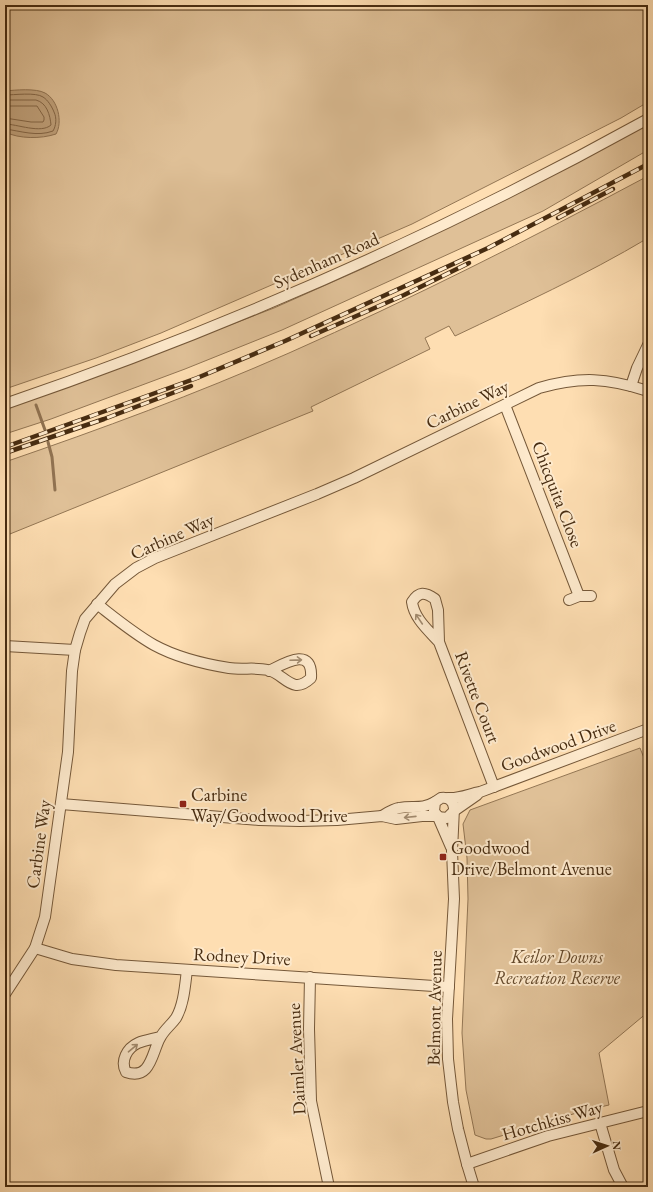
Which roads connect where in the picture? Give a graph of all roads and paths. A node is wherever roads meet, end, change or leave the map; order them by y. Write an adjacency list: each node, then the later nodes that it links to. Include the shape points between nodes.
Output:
1 (648, 119): 5 (street, Sydenham Road, via 465,215 360,264 138,357)
2 (648, 345): 3 (street)
3 (631, 386): 4 (street, Carbine Way); 6 (street, Carbine Way, via 607,380 568,381 539,388)
4 (648, 391)
5 (5, 404)
6 (505, 405): 7 (street, Chicquita Close, via 574,598); 8 (street, Carbine Way, via 354,478 156,558 136,568 115,584)
7 (591, 596)
8 (97, 604): 11 (street, Carbine Way, via 85,619); 12 (street, via 137,635 174,654 230,668)
9 (438, 642): 14 (street, Rivette Court)
10 (5, 646): 11 (street)
11 (75, 650): 18 (street, Carbine Way, via 68,752)
12 (269, 671)
13 (648, 729): 14 (street, Goodwood Drive)
14 (494, 787): 15 (street, Goodwood Drive)
15 (480, 792): 16 (street, Goodwood Drive); 19 (street, Goodwood Drive)
16 (448, 798): 17 (street, via 440,798); 19 (street, via 454,805)
17 (435, 802): 20 (street, via 418,808 400,807); 21 (street, via 433,808)
18 (61, 804): 20 (street, via 259,820 337,820); 23 (street, Carbine Way, via 45,917)
19 (453, 812): 21 (street, via 447,818); 22 (street, Belmont Avenue)
20 (382, 816): 21 (street, one-way to 20, via 396,819)
21 (438, 817): 22 (street, Belmont Avenue)
22 (452, 851): 26 (street, Belmont Avenue, via 454,899)
23 (34, 948): 24 (street, Rodney Drive, via 72,959); 27 (street, Carbine Way)
24 (187, 970): 25 (street, Rodney Drive); 28 (street, via 183,1000 176,1017)
25 (310, 977): 26 (street, Rodney Drive); 32 (street, Daimler Avenue, via 311,1101)
26 (449, 987): 31 (street, Belmont Avenue, via 449,1075)
27 (5, 994)
28 (160, 1037)
29 (648, 1111): 30 (street, Hotchkiss Way)
30 (600, 1123): 31 (street, Hotchkiss Way, via 548,1136); 34 (street, via 614,1170)
31 (467, 1164): 33 (street, Belmont Avenue)
32 (329, 1187)
33 (474, 1187)
34 (623, 1187)

